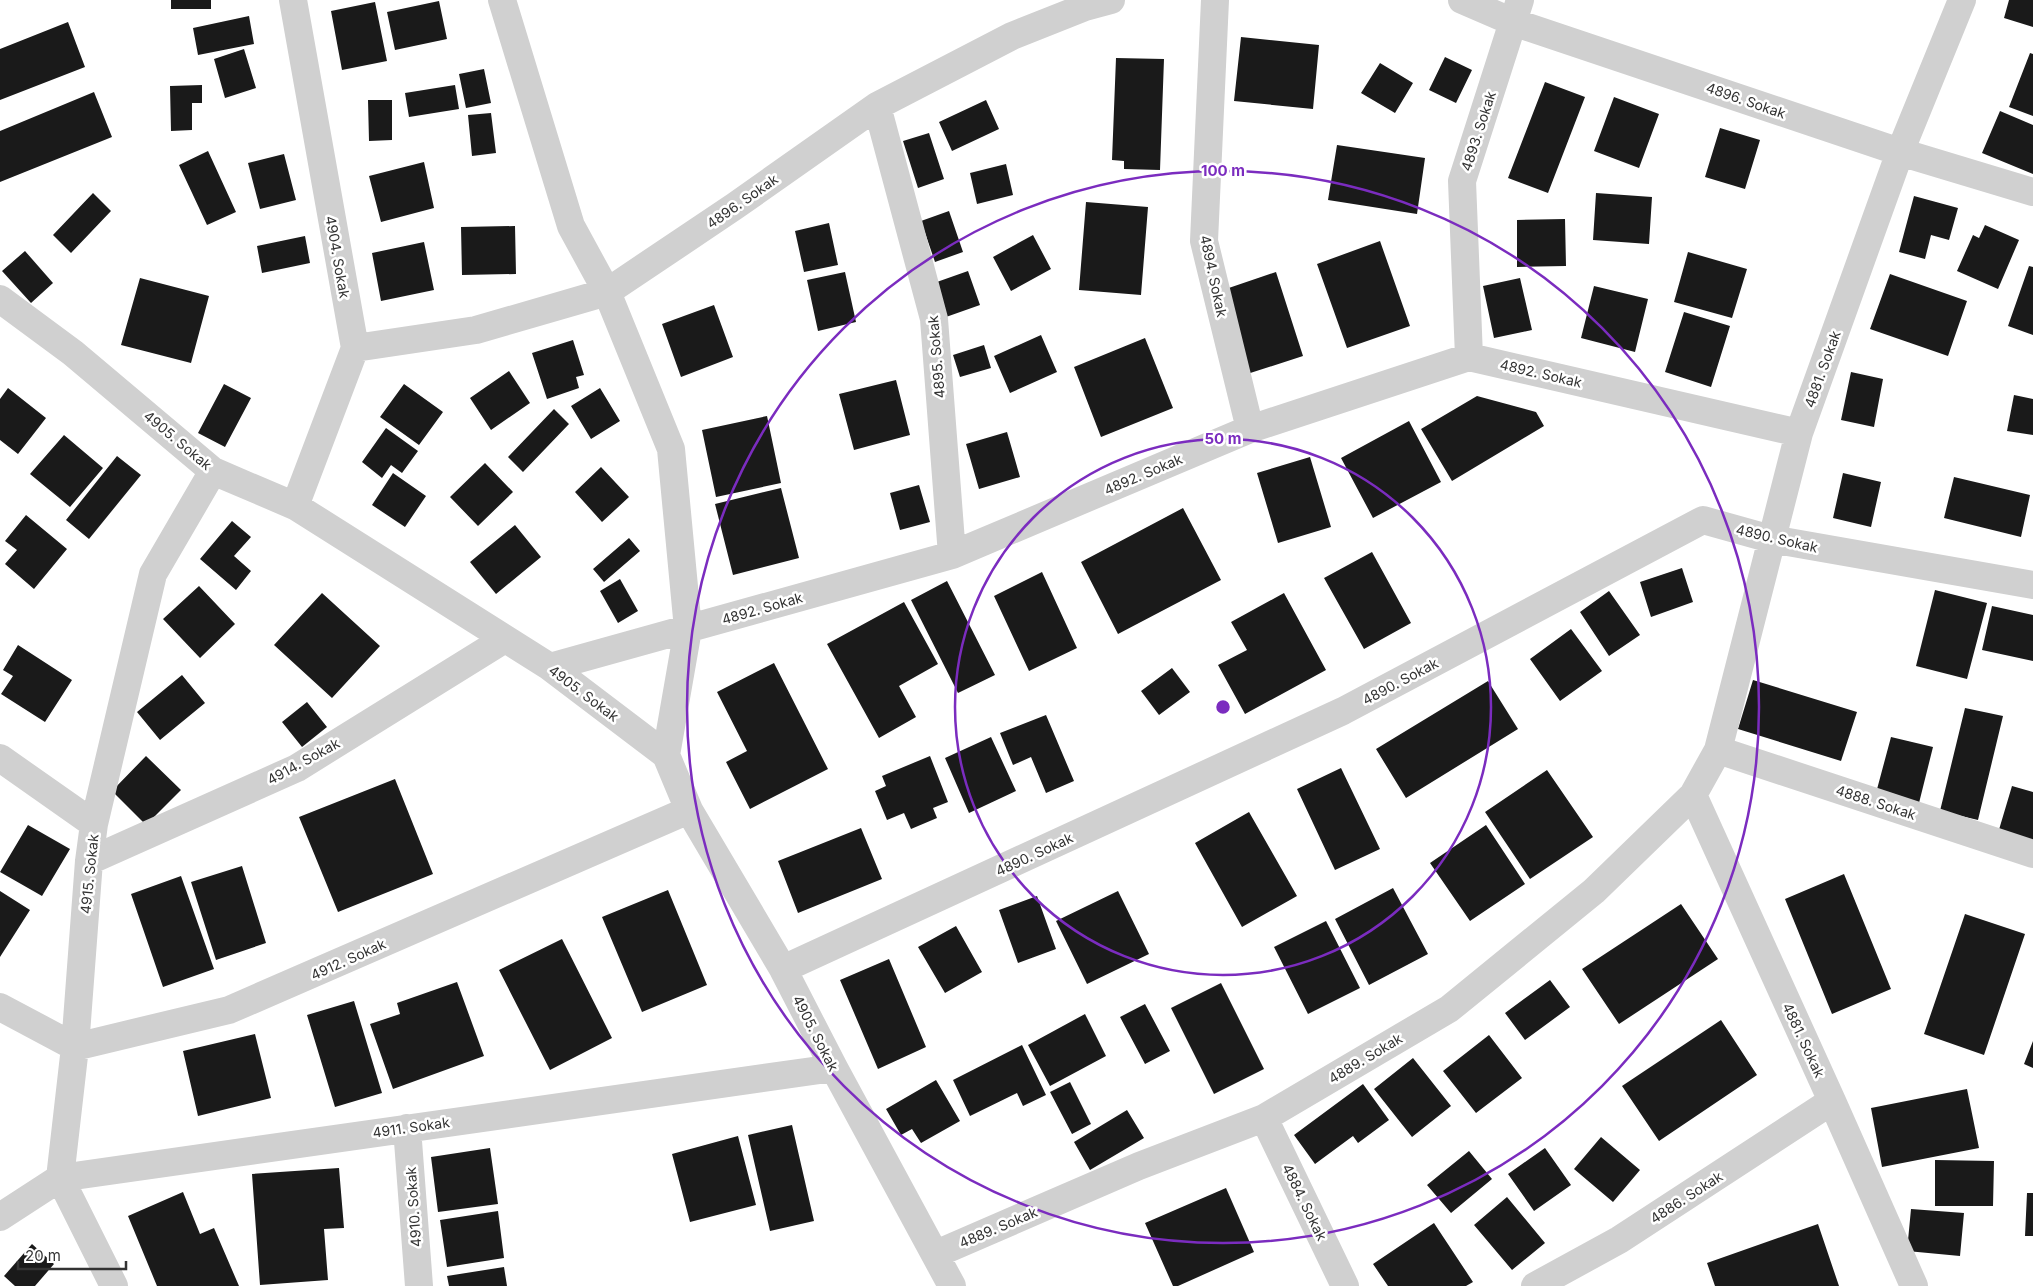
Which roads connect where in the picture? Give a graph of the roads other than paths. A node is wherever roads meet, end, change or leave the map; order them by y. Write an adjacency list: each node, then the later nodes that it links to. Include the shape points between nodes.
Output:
1 (293, 0): 13 (street, 4904. Sokak)
2 (502, 0): 11 (street, via 571,226)
3 (1215, 0): 15 (street, 4894. Sokak, via 1204,241)
4 (1462, 0): 7 (street, 4896. Sokak)
5 (1962, 0): 9 (street, 4881. Sokak)
6 (1094, 2): 8 (street, 4896. Sokak, via 1012,36)
7 (1516, 11): 9 (street, 4896. Sokak); 14 (street, 4893. Sokak, via 1462,181)
8 (877, 106): 11 (street, 4896. Sokak); 20 (street, 4895. Sokak, via 934,319)
9 (1900, 152): 10 (street, 4896. Sokak); 16 (street, 4881. Sokak)
10 (2033, 192)
11 (606, 292): 13 (street, 4896. Sokak, via 476,330); 22 (street, via 671,449)
12 (0, 299): 17 (street, 4905. Sokak, via 73,353)
13 (354, 348): 18 (street)
14 (1469, 357): 15 (street, 4892. Sokak); 16 (street, 4892. Sokak)
15 (1250, 429): 20 (street, 4892. Sokak)
16 (1799, 433): 19 (street, 4881. Sokak)
17 (213, 471): 18 (street, 4905. Sokak); 30 (street, 4915. Sokak, via 153,574)
18 (295, 506): 23 (street, 4905. Sokak)
19 (1771, 539): 21 (street, 4890. Sokak); 25 (street, 4881. Sokak); 33 (street, 4890. Sokak, via 1703,520 1343,711)
20 (952, 555): 22 (street, 4892. Sokak)
21 (2033, 585)
22 (688, 628): 24 (street, 4892. Sokak); 26 (street)
23 (505, 639): 24 (street, 4905. Sokak); 32 (street, 4914. Sokak, via 297,768)
24 (550, 667): 26 (street, 4905. Sokak)
25 (1718, 750): 28 (street, 4889. Sokak); 31 (street, 4888. Sokak)
26 (666, 754): 29 (street, 4905. Sokak)
27 (0, 758): 30 (street)
28 (1693, 795): 37 (street, 4881. Sokak); 38 (street, 4889. Sokak, via 1594,891 1449,1009)
29 (689, 810): 33 (street, 4905. Sokak); 35 (street, 4912. Sokak, via 229,1010)
30 (94, 824): 32 (street, 4915. Sokak)
31 (2033, 854)
32 (89, 861): 35 (street, 4915. Sokak)
33 (784, 969): 36 (street, 4905. Sokak)
34 (0, 1007): 35 (street)
35 (75, 1047): 40 (street, 4915. Sokak)
36 (834, 1068): 39 (street, 4911. Sokak); 42 (street, 4905. Sokak)
37 (1832, 1101): 47 (street, 4886. Sokak, via 1620,1240); 48 (street, 4881. Sokak)
38 (1264, 1118): 42 (street, 4889. Sokak, via 1139,1166); 46 (street, 4884. Sokak)
39 (407, 1128): 40 (street, 4911. Sokak); 44 (street, 4910. Sokak)
40 (60, 1178): 41 (street, 4911. Sokak); 43 (street)
41 (0, 1217)
42 (936, 1254): 45 (street, 4905. Sokak)
43 (114, 1286)
44 (419, 1286)
45 (952, 1286)
46 (1345, 1286)
47 (1535, 1286)
48 (1914, 1286)

